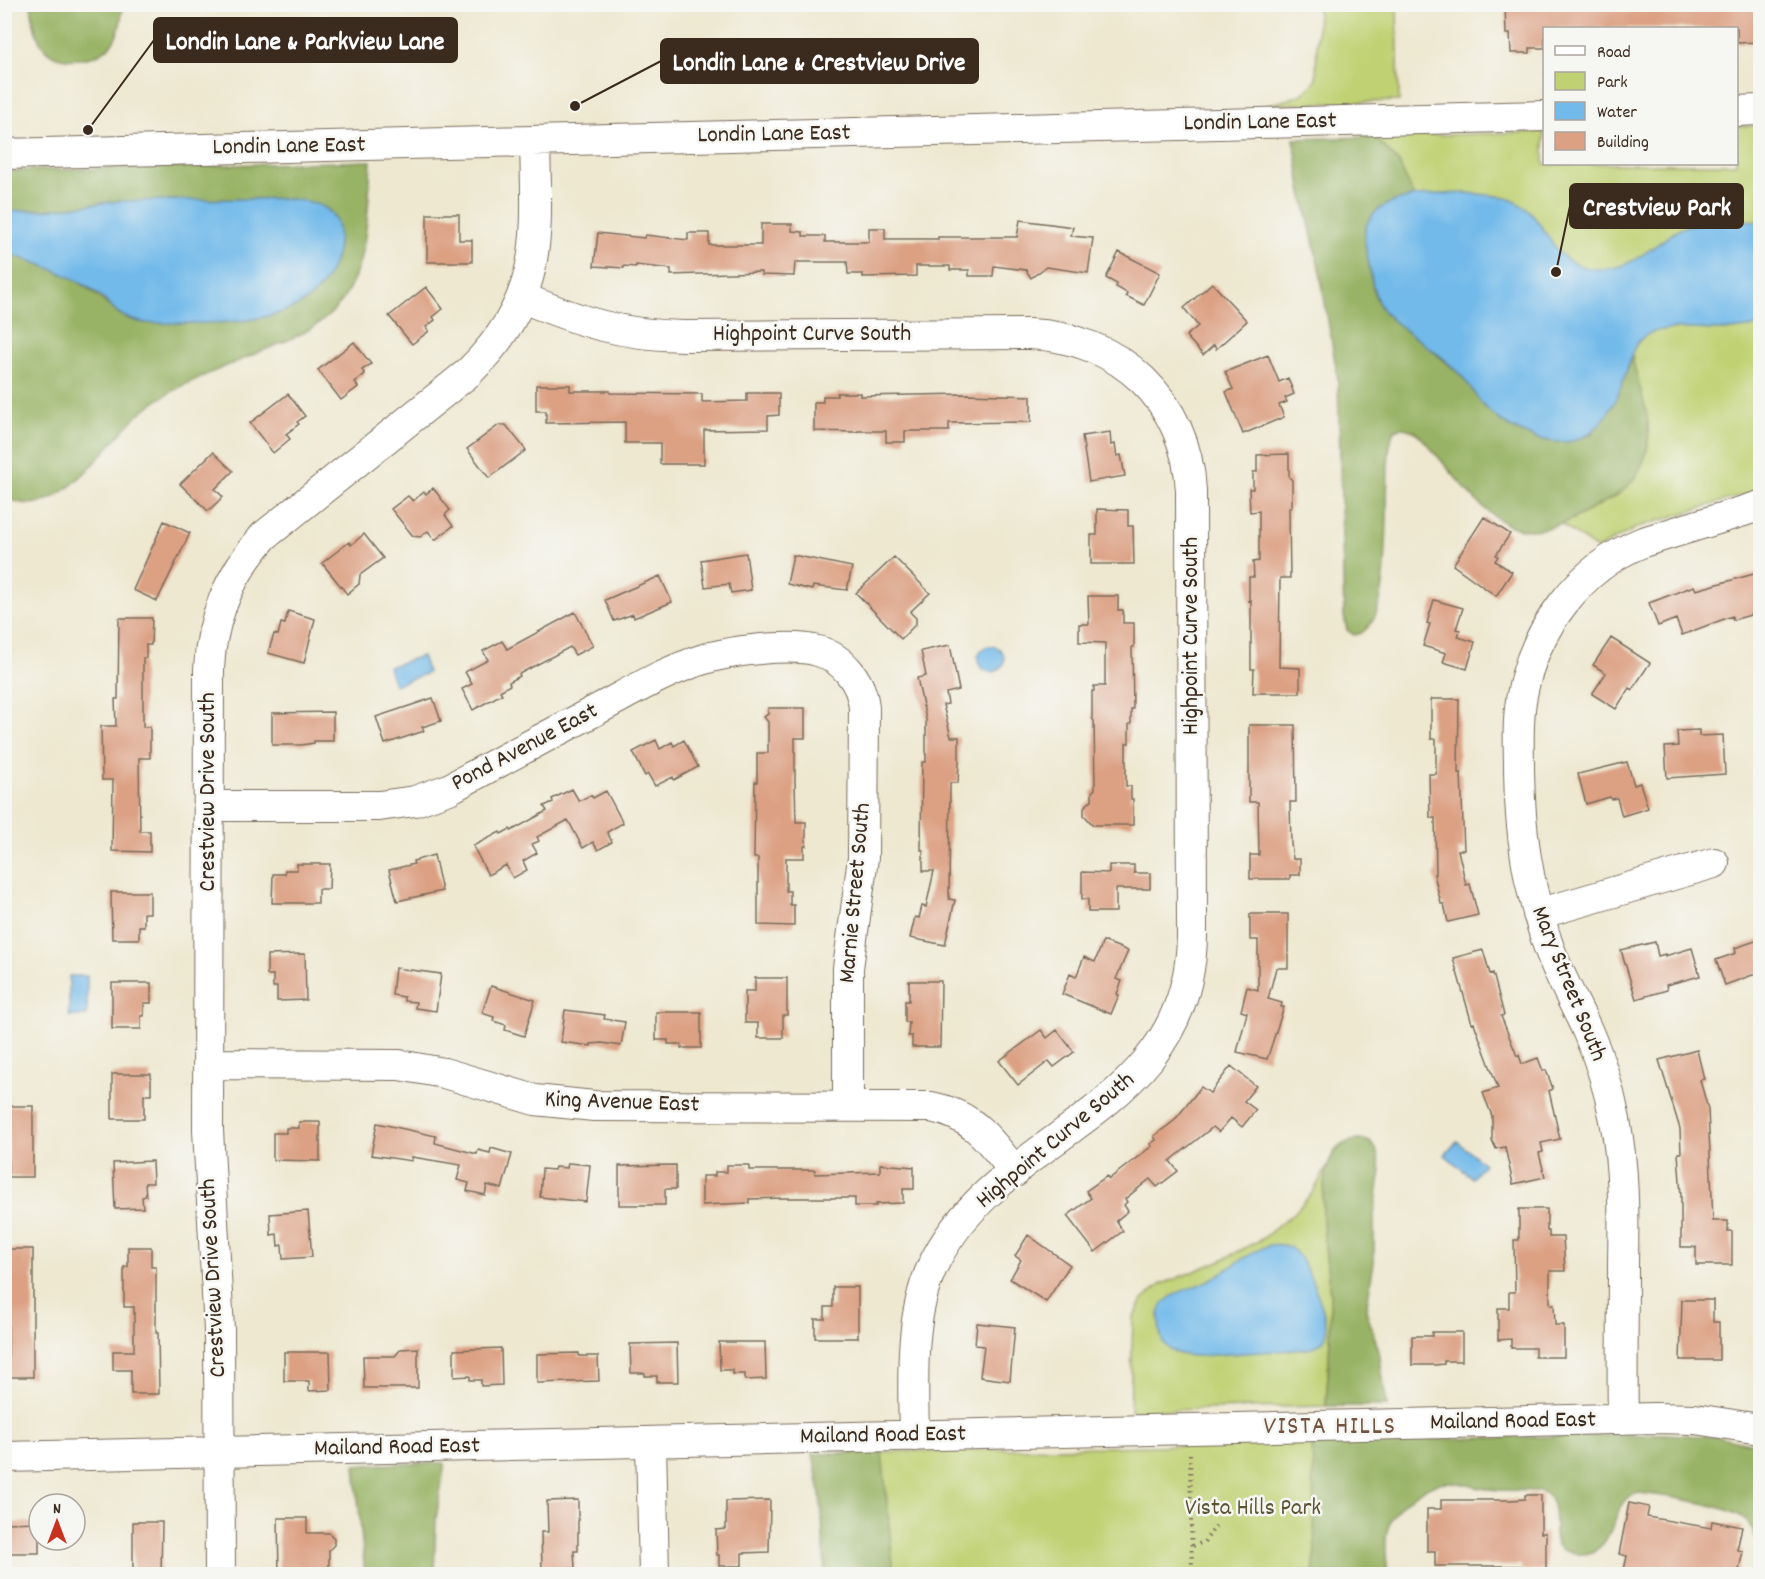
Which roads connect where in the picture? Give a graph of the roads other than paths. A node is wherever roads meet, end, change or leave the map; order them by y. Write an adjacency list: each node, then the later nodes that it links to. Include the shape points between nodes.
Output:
1 (1761, 110): 2 (street)
2 (1738, 111)
3 (1543, 116): 4 (street, Londin Lane East)
4 (535, 142): 5 (street, Londin Lane East); 6 (street, Crestview Drive South, via 535,239)
5 (4, 154)
6 (523, 298): 9 (street, Crestview Drive South, via 500,338 468,373 279,523 239,568 219,611 210,646); 14 (street, Highpoint Curve South, via 581,321 641,334 1063,337 1097,348 1124,364 1158,396 1174,421 1188,459 1191,491 1192,936 1187,980 1169,1029 1134,1077)
7 (1761, 506): 11 (street, Mary Street South, via 1625,549 1584,579 1548,627 1528,670 1519,715 1522,841)
8 (831, 656): 9 (street, Pond Avenue East, via 811,649 755,650 701,660 662,676 449,789 415,801 368,806); 13 (street, Marnie Street South, via 855,679 864,708 863,858 848,968)
9 (209, 806): 12 (street, Crestview Drive South)
10 (1714, 863): 11 (street)
11 (1538, 914): 15 (street, Mary Street South, via 1555,964 1598,1056 1618,1134 1623,1199)
12 (209, 1064): 13 (street, King Avenue East, via 399,1065 444,1073 535,1100 594,1107); 19 (street, Crestview Drive South, via 210,1183 219,1330)
13 (848, 1106): 14 (street, King Avenue East, via 921,1106 950,1111 981,1130)
14 (1015, 1172): 17 (street, Highpoint Curve South, via 982,1199 961,1223 939,1253 930,1274 916,1334)
15 (1623, 1419): 16 (street, Mailand Road East, via 1695,1419); 17 (street, Mailand Road East)
16 (1761, 1429)
17 (914, 1436): 18 (street, Mailand Road East)
18 (651, 1442): 19 (street, Mailand Road East); 22 (street)
19 (219, 1453): 20 (street, Mailand Road East); 21 (street, Crestview Drive South)
20 (4, 1457)
21 (220, 1575)
22 (654, 1575)

